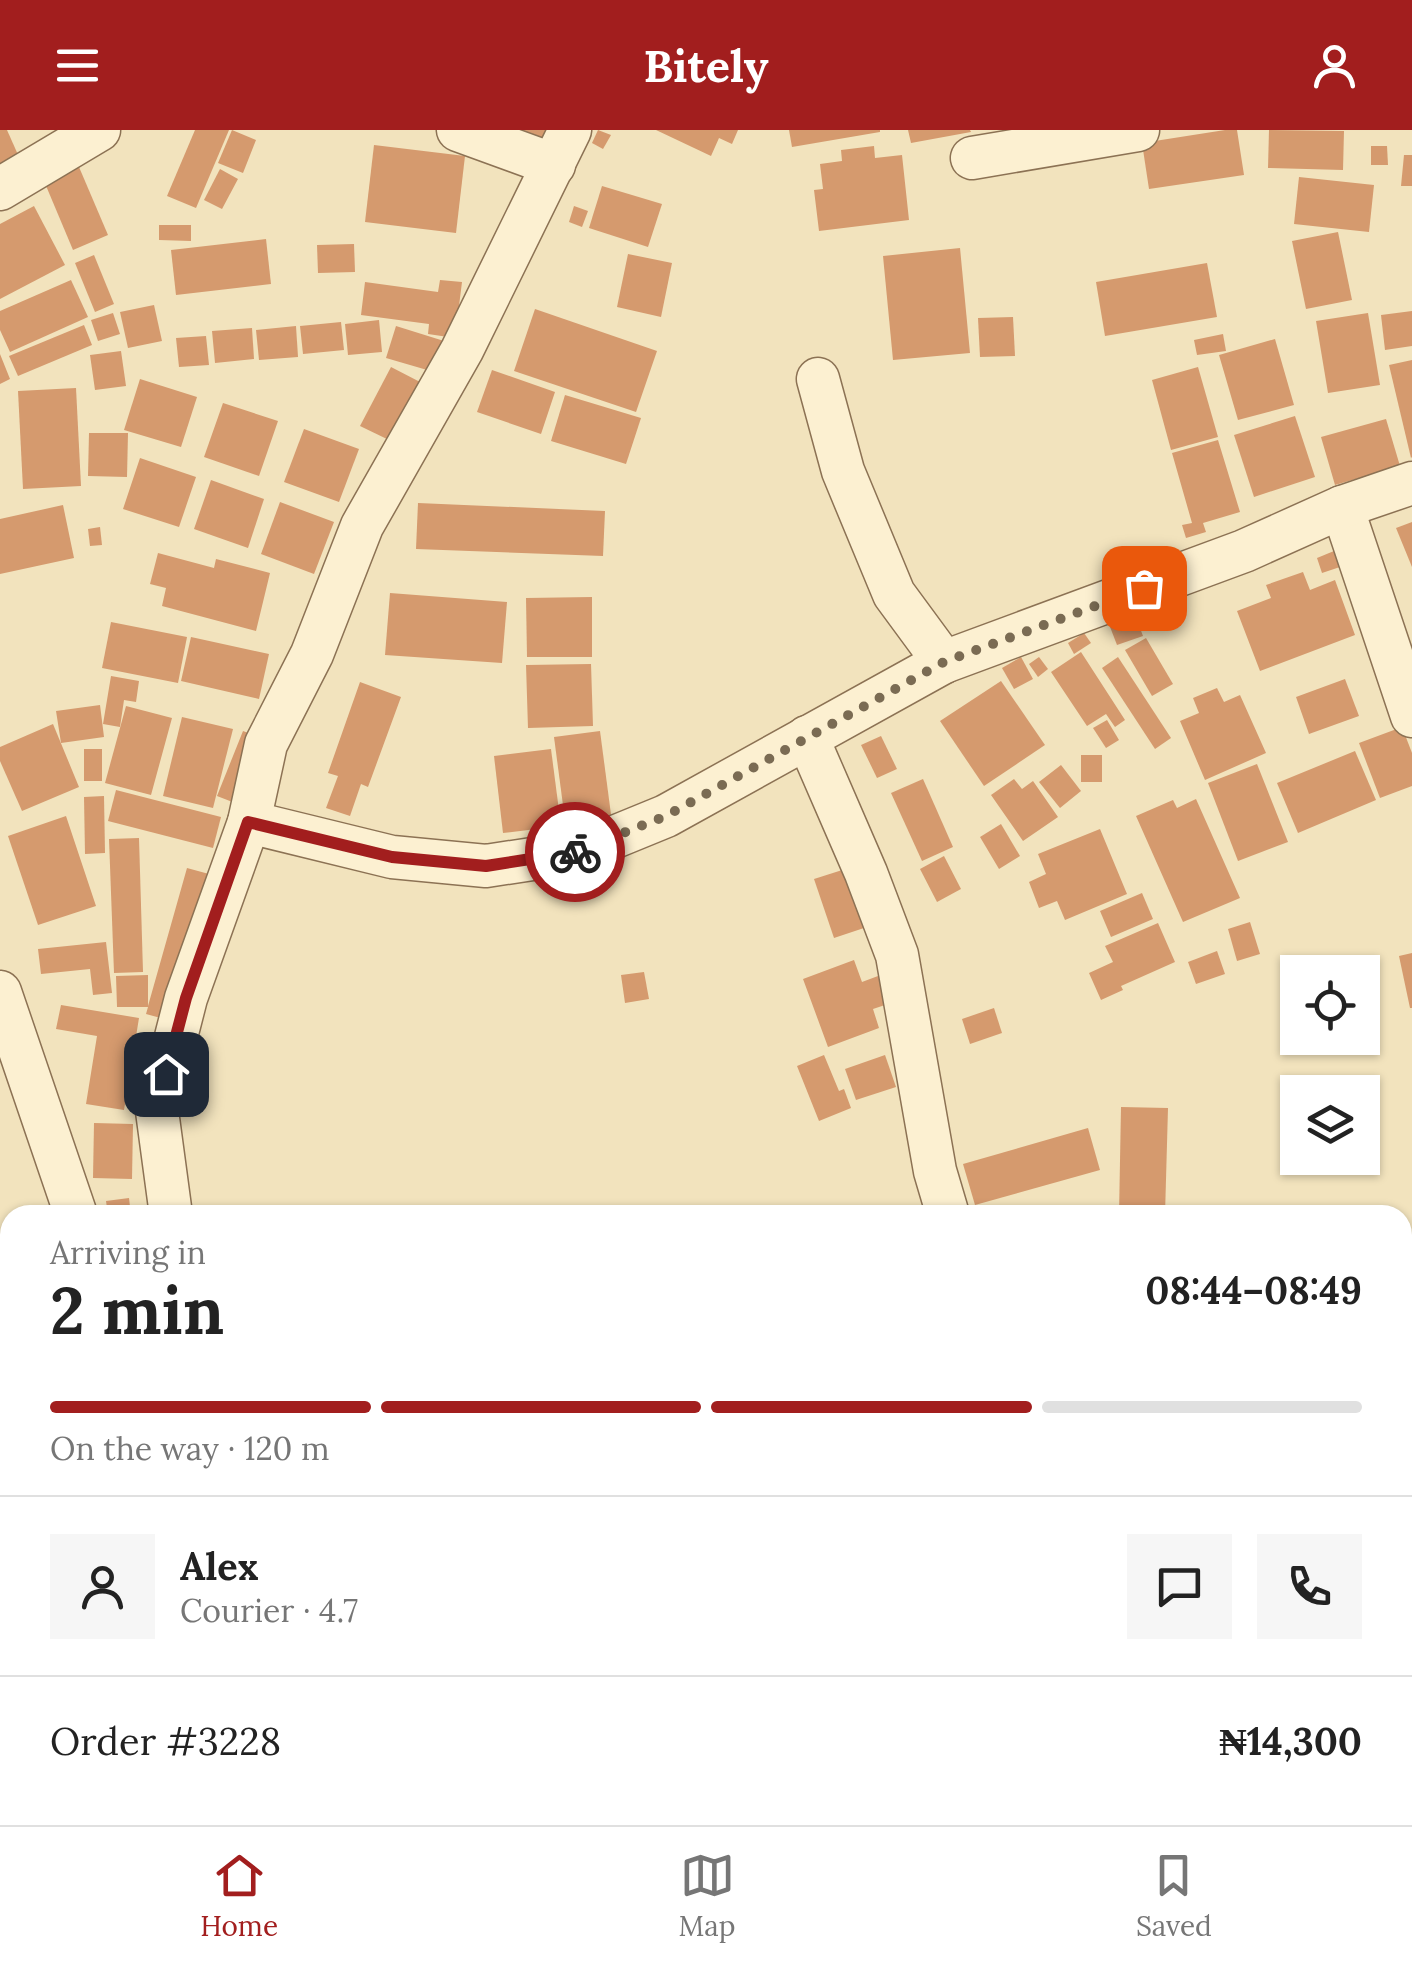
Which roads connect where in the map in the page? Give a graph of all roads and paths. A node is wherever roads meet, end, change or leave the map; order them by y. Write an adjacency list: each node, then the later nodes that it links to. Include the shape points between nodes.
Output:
1 (99, 130): 6 (street)
2 (458, 130): 4 (street)
3 (1138, 130): 5 (street)
4 (562, 148): 13 (street, via 462,350 362,526 312,654 266,744)
5 (972, 158)
6 (0, 188)
7 (818, 379): 10 (street, via 843,471 894,594)
8 (1412, 483): 9 (street)
9 (1342, 508): 10 (street); 11 (street)
10 (944, 662): 12 (street)
11 (1412, 716)
12 (807, 737): 13 (street, via 649,824 578,852 486,866 392,857); 17 (street, via 897,955)
13 (248, 822): 16 (street, via 186,998 157,1111)
14 (0, 992): 15 (street)
15 (73, 1205)
16 (169, 1205)
17 (945, 1205)

